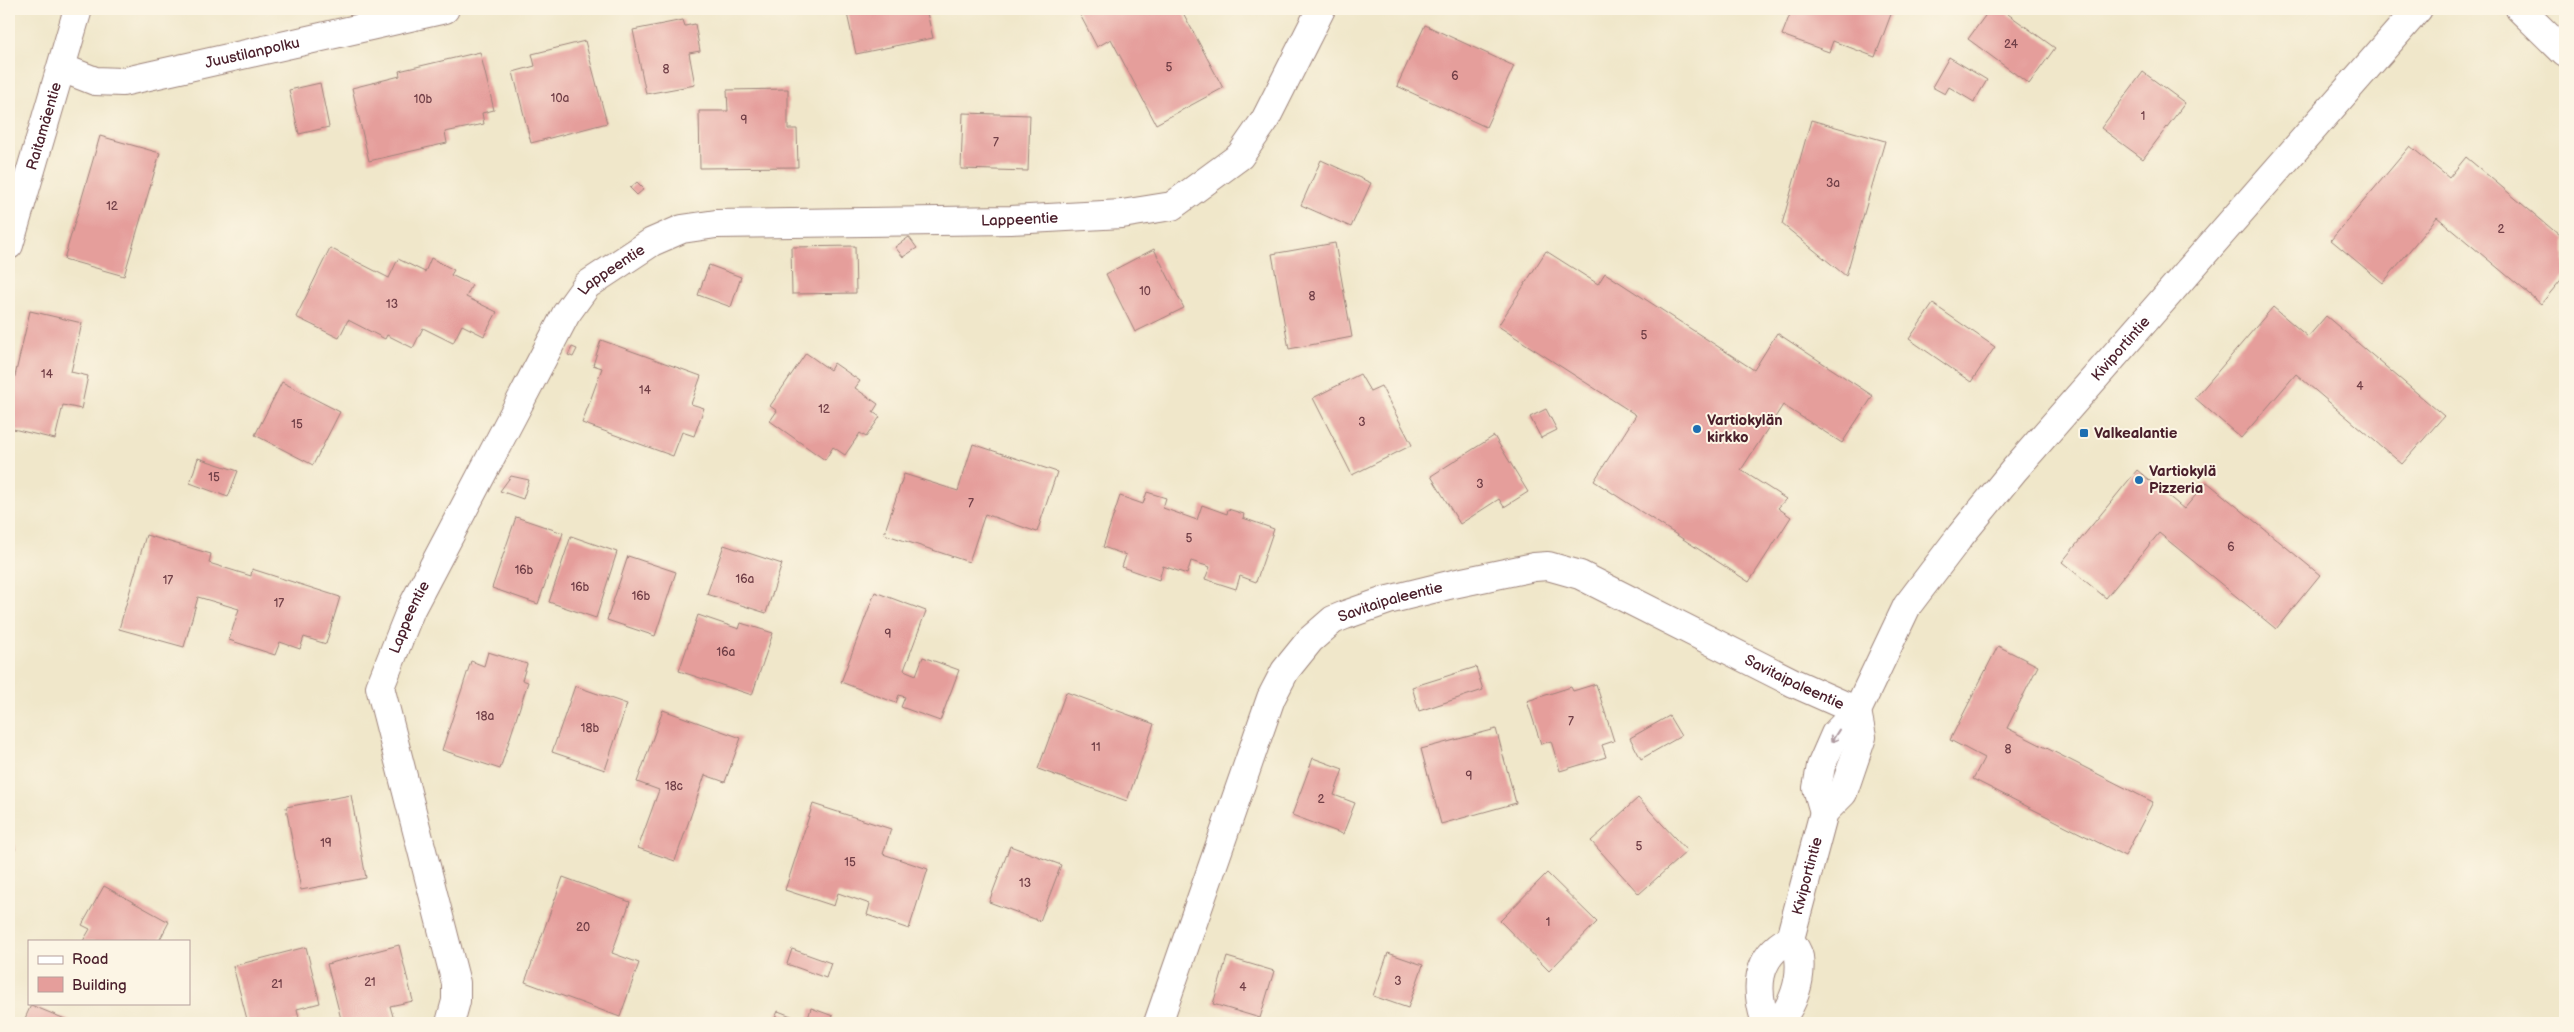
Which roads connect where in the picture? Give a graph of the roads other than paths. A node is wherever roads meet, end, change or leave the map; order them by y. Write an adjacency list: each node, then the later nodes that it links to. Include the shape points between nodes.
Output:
1 (78, 9): 7 (street, Raitamäentie)
2 (445, 9): 7 (street, Juustilanpolku, via 122,82 95,81)
3 (1321, 9): 11 (street, Lappeentie, via 1265,120 1240,156 1172,206 1122,214 1011,220 716,224 682,228 652,242 587,285 566,314 411,609 380,687 456,983 456,1001)
4 (2418, 9): 9 (street, Kiviportintie, via 1961,535 1907,606)
5 (2520, 9): 6 (street)
6 (2565, 53)
7 (62, 68): 8 (street, Raitamäentie)
8 (9, 245)
9 (1857, 712): 10 (street, Kiviportintie, via 1862,737 1844,793 1824,812); 12 (street, Savitaipaleentie, via 1580,575 1548,566 1388,600 1333,620 1290,664 1271,698)
10 (1790, 939): 13 (street, via 1777,946 1761,976 1759,1000); 14 (street, via 1799,956 1797,986 1785,1016)
11 (450, 1023)
12 (1158, 1023)
13 (1766, 1023)
14 (1776, 1023)

